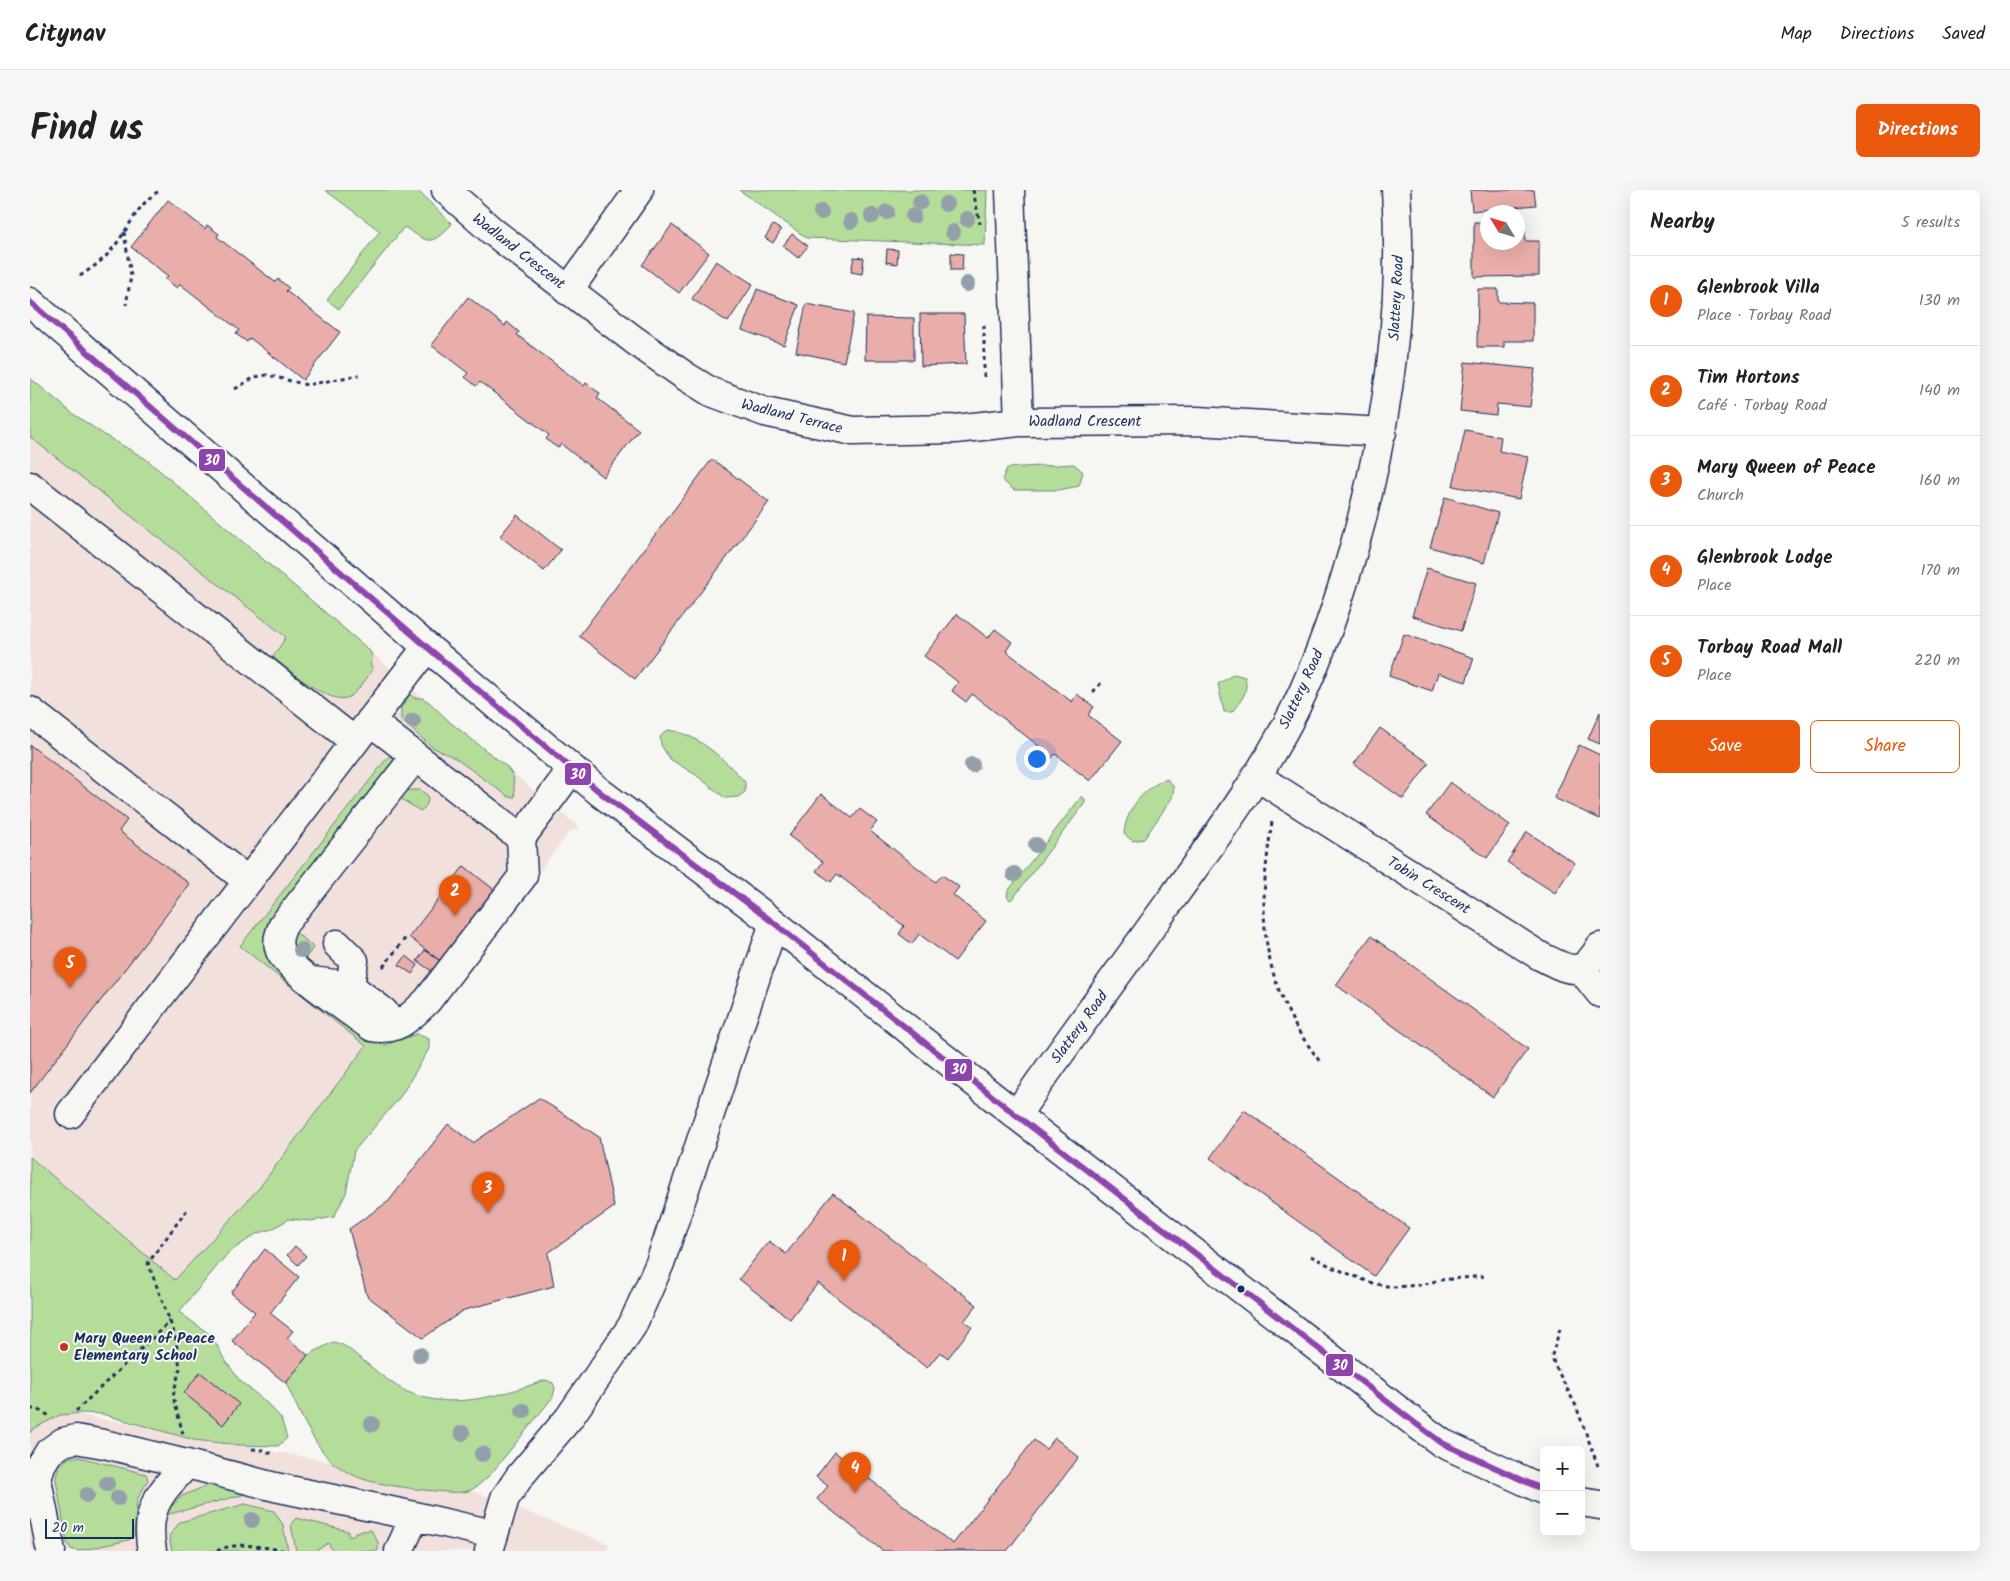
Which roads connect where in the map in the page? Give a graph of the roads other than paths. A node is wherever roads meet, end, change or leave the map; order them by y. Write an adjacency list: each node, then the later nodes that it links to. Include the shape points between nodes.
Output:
1 (446, 190): 5 (street, Wadland Crescent, via 492,231)
2 (638, 190): 5 (street, Wadland Crescent)
3 (1010, 190): 7 (street, Wadland Crescent)
4 (1396, 190): 8 (street, Slattery Road, via 1397,322)
5 (568, 290): 7 (street, Wadland Terrace, via 685,376 711,392 766,412 853,431 955,429)
6 (30, 302): 10 (street)
7 (1019, 422): 8 (street, Wadland Crescent, via 1197,420)
8 (1382, 432): 15 (street, Slattery Road, via 1350,564 1320,650 1293,712)
9 (30, 486): 12 (street)
10 (427, 647): 12 (street); 14 (street)
11 (30, 711): 17 (street)
12 (362, 731): 13 (street); 17 (street)
13 (415, 757): 16 (street); 22 (street, via 283,925 278,938 280,951 291,966)
14 (572, 769): 16 (street); 18 (street)
15 (1256, 776): 21 (street, Tobin Crescent, via 1540,956 1561,966); 27 (street, Slattery Road, via 1224,826)
16 (521, 838): 25 (street, via 523,876 427,1001)
17 (248, 881): 26 (street)
18 (774, 923): 27 (street); 33 (street, via 660,1263 632,1326 569,1418 505,1498)
19 (337, 944): 23 (street, via 354,961)
20 (1600, 947): 21 (street)
21 (1581, 969): 24 (street)
22 (310, 981): 23 (street); 25 (street, via 372,1027 384,1029)
23 (350, 986): 25 (street, via 382,1011 394,1017)
24 (1600, 993)
25 (411, 1017)
26 (70, 1114)
27 (1016, 1115): 29 (street, via 1442,1443)
28 (187, 1464): 32 (street, via 275,1487); 34 (street, via 76,1439 63,1442 49,1452 37,1480); 35 (street, via 156,1500 150,1518)
29 (1540, 1488)
30 (1585, 1503): 31 (street)
31 (1600, 1505)
32 (415, 1516): 33 (street); 36 (street)
33 (491, 1543)
34 (50, 1551)
35 (152, 1551)
36 (399, 1551)

